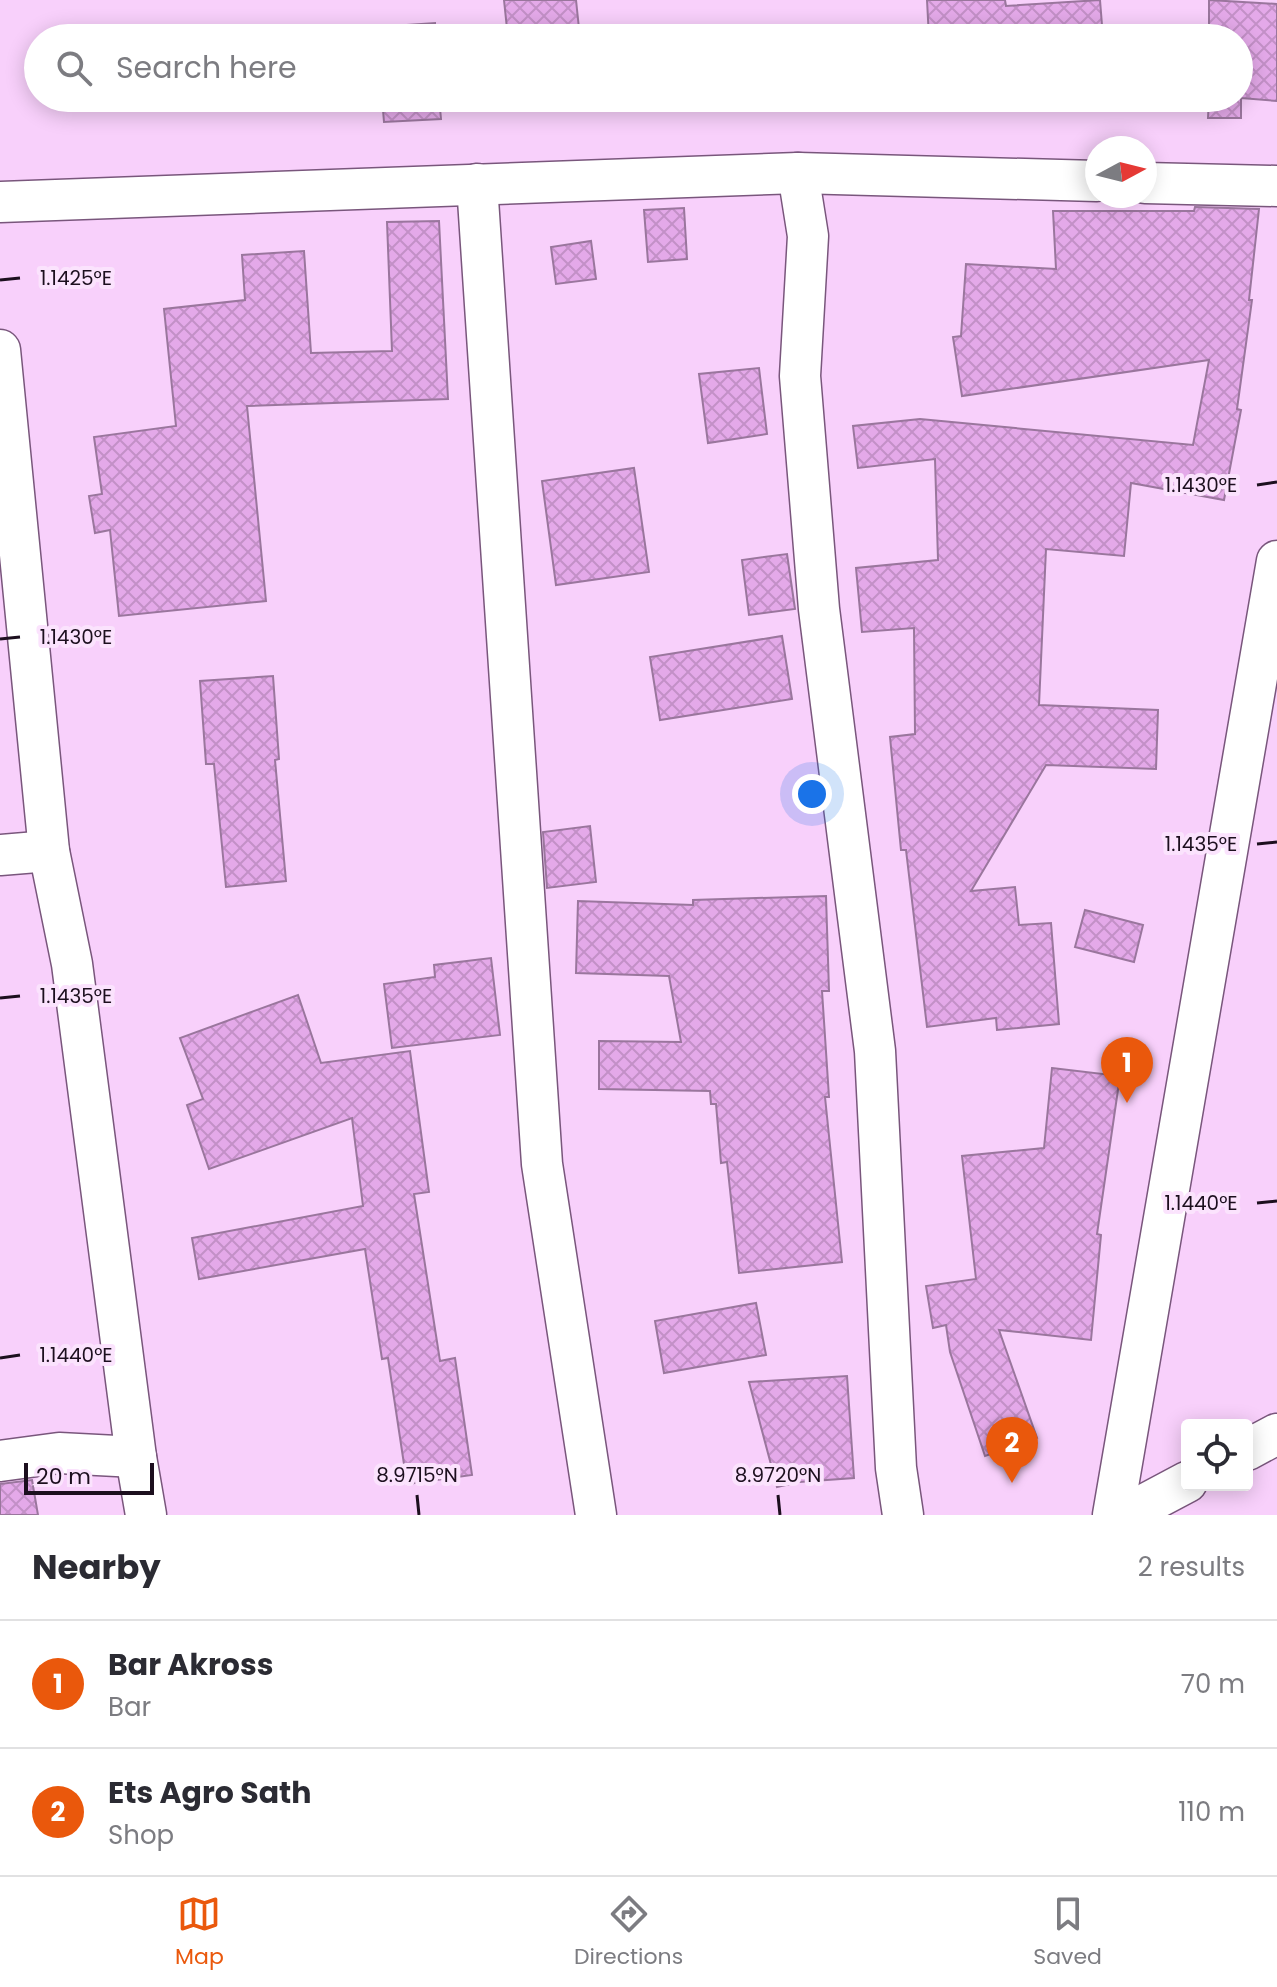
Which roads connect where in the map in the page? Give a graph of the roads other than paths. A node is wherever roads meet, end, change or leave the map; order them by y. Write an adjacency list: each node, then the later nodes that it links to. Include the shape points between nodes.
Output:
1 (798, 173): 2 (street); 4 (street); 18 (street, via 808,236 800,376 819,609 875,1051 896,1468)
2 (1085, 181)
3 (1157, 183): 5 (street)
4 (477, 184): 6 (street); 17 (street, via 542,1164)
5 (1277, 186)
6 (0, 202)
7 (0, 350): 9 (street)
8 (1277, 561): 19 (street)
9 (49, 851): 10 (street); 13 (street, via 72,964)
10 (0, 855)
11 (1277, 1434): 12 (street)
12 (1253, 1447)
13 (136, 1457): 14 (street, via 59,1453); 16 (street)
14 (0, 1461)
15 (1181, 1485): 20 (street)
16 (146, 1515)
17 (596, 1515)
18 (903, 1515)
19 (1113, 1515)
20 (1125, 1515)

